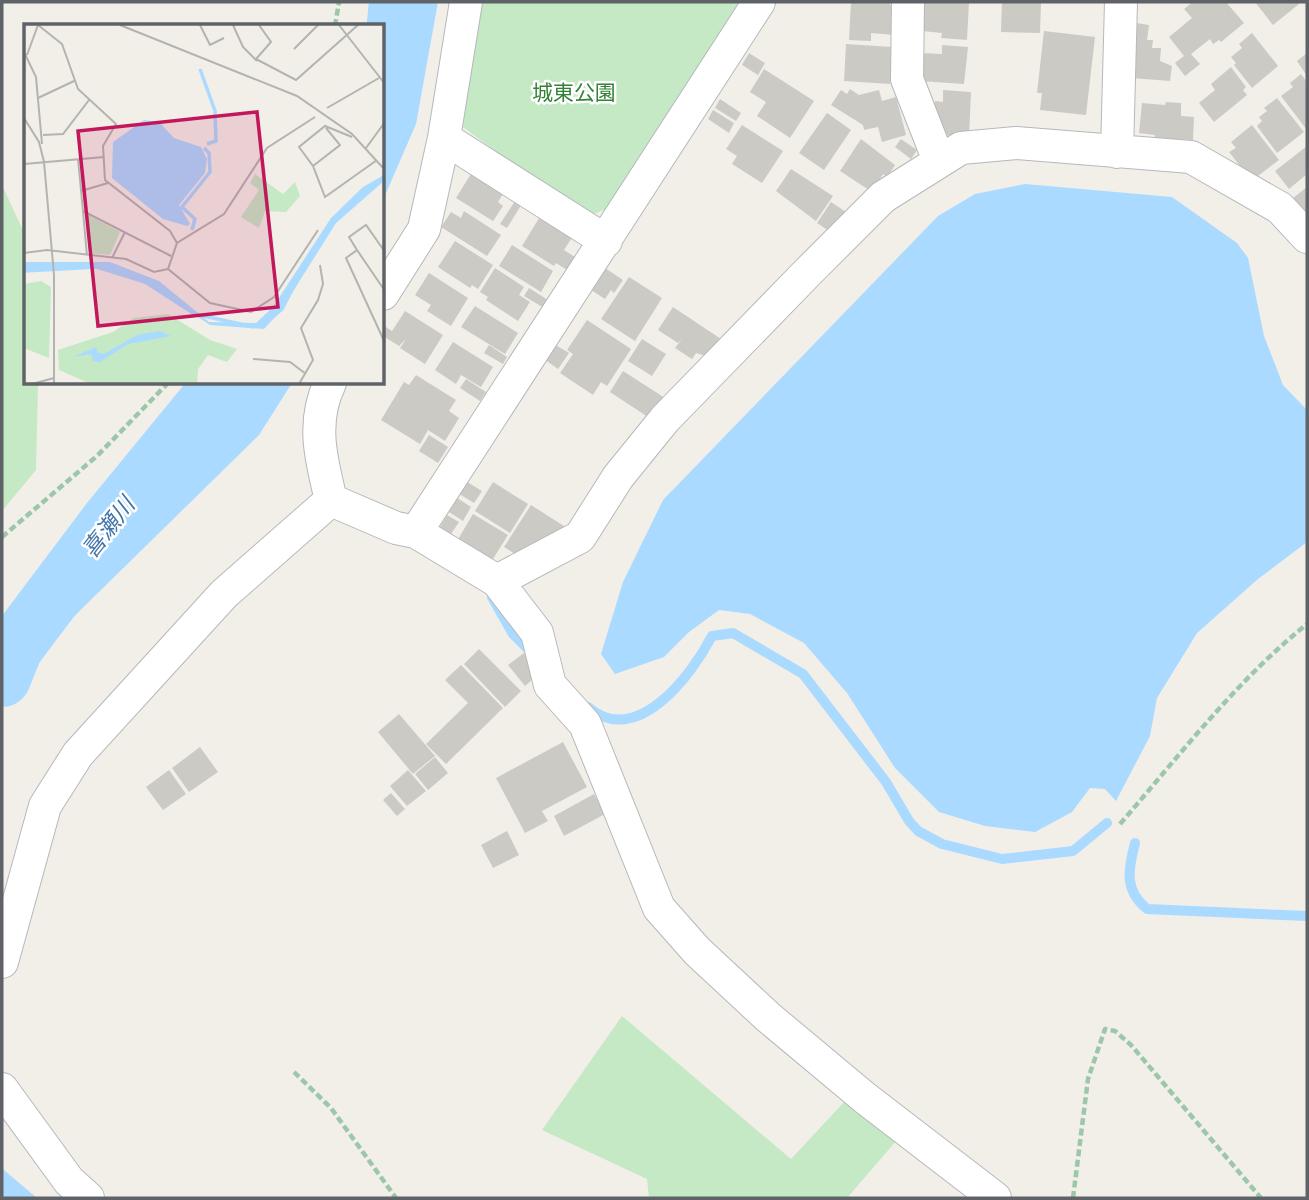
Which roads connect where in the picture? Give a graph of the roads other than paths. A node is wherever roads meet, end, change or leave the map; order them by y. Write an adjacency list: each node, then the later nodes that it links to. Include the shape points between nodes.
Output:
1 (466, 2): 5 (street)
2 (760, 2): 9 (street)
3 (908, 2): 7 (street, via 907,79)
4 (1121, 2): 6 (street)
5 (444, 138): 9 (street); 10 (street, via 424,229)
6 (1117, 152): 7 (street, via 1016,143 961,148); 8 (street, via 1191,157 1280,208)
7 (939, 161): 14 (street, via 883,197 665,419 618,477 580,537)
8 (1307, 237)
9 (606, 241): 13 (street)
10 (385, 291)
11 (329, 385): 12 (street, via 319,405 320,454)
12 (331, 500): 13 (street); 15 (street, via 224,594 78,754 45,806)
13 (416, 532): 14 (street)
14 (497, 581): 18 (street, via 537,634 550,685 585,724 659,908 697,951 768,1017)
15 (2, 962)
16 (2, 1089): 17 (street, via 69,1181)
17 (88, 1198)
18 (995, 1198)

